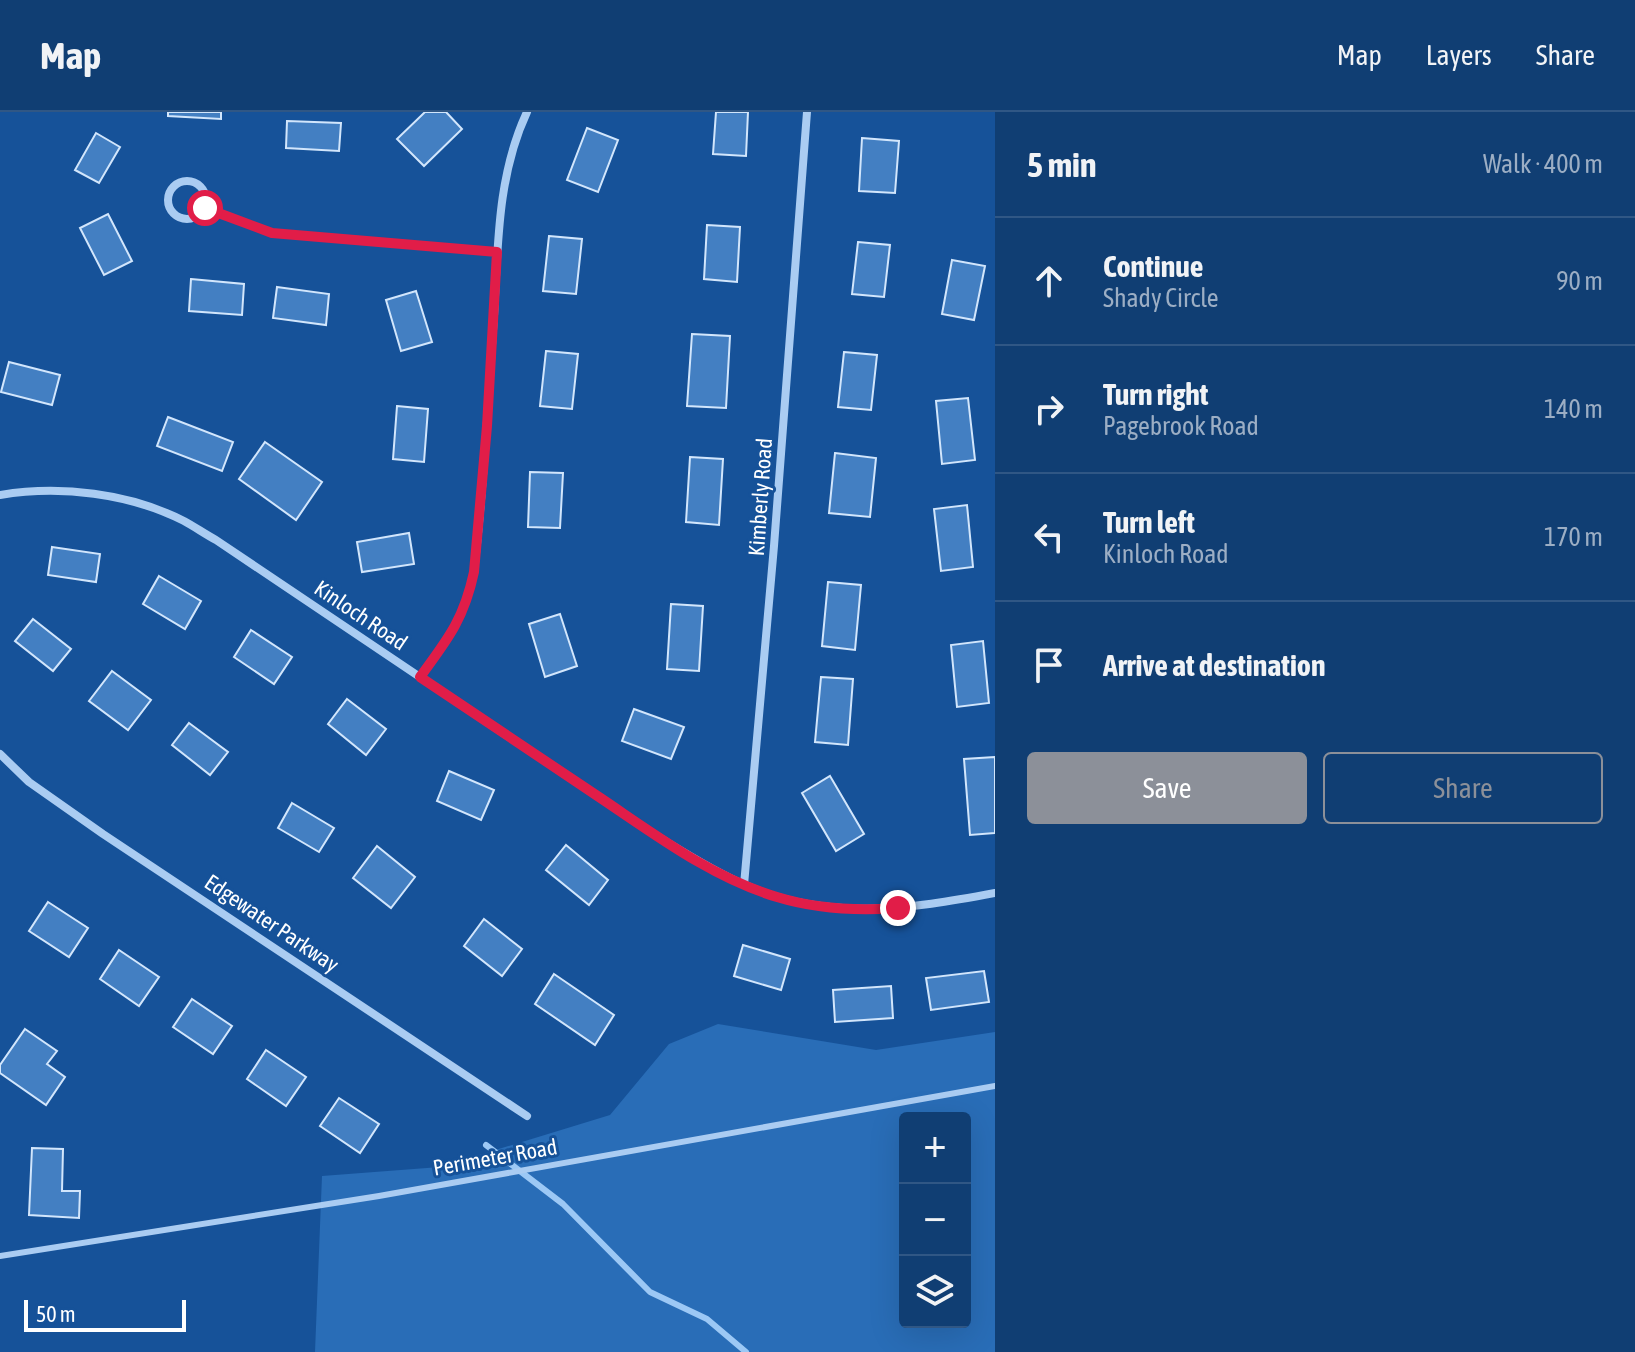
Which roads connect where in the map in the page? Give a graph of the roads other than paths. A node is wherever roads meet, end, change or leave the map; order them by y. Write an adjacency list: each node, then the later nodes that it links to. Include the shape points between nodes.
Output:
1 (527, 112): 4 (street, via 506,169)
2 (807, 112): 8 (street, Kimberly Road)
3 (205, 208): 3 (street, via 184,220 170,211 168,195 179,182 193,182 203,189); 4 (street, via 272,233)
4 (497, 252): 6 (street, via 474,572 457,624)
5 (0, 495): 6 (street, Kinloch Road, via 100,494 182,520)
6 (420, 677): 8 (street, Kinloch Road, via 652,833)
7 (0, 754): 11 (street, Edgewater Parkway, via 29,782 103,834)
8 (744, 885): 9 (street, Kinloch Road, via 808,904 868,910)
9 (995, 893)
10 (995, 1086): 12 (lane, Perimeter Road, via 379,1196)
11 (527, 1116)
12 (0, 1256)

